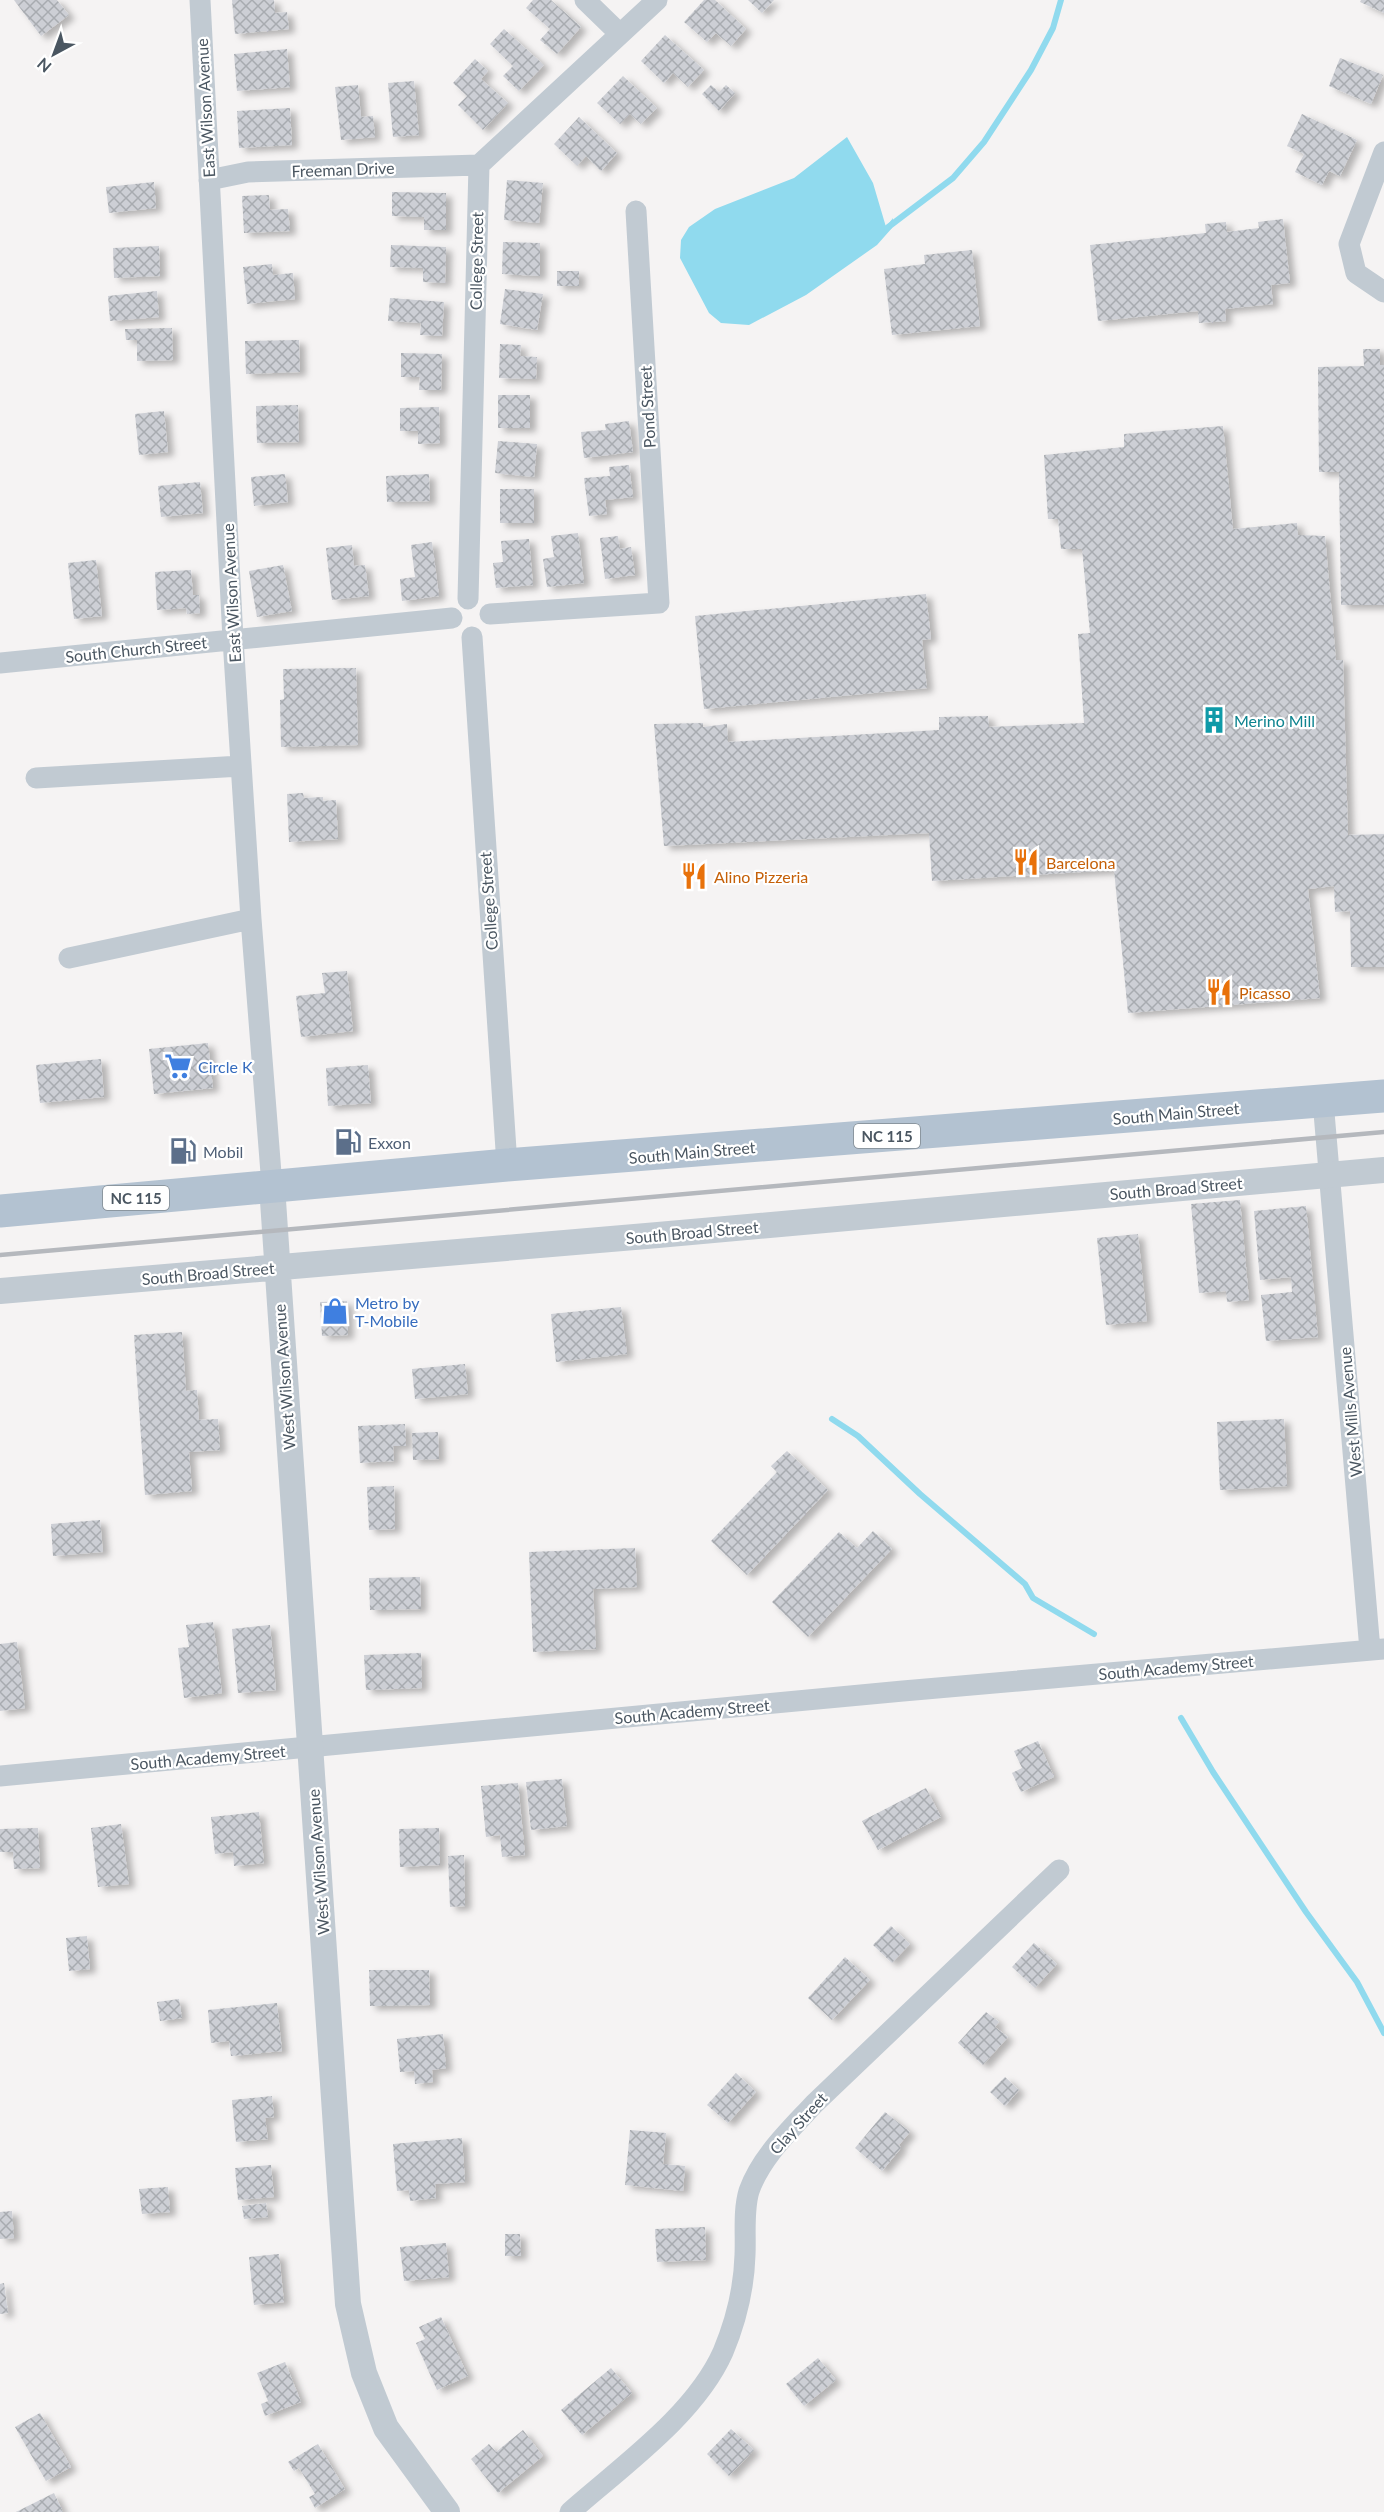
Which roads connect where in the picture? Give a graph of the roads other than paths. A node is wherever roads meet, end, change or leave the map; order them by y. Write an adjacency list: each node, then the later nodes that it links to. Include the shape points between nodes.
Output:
1 (200, 0): 7 (street, East Wilson Avenue)
2 (585, 0): 4 (street)
3 (657, 0): 4 (street)
4 (620, 34): 6 (street)
5 (1384, 152): 9 (street, via 1349,244 1356,273)
6 (479, 165): 7 (street, Freeman Drive, via 248,172); 10 (street, College Street)
7 (209, 180): 14 (street, East Wilson Avenue)
8 (636, 211): 11 (street, Pond Street, via 659,603)
9 (1384, 292)
10 (468, 599): 11 (street, via 485,604); 12 (street, via 458,604)
11 (490, 614): 13 (street, via 485,632)
12 (452, 618): 13 (street, via 458,632); 14 (street, South Church Street)
13 (472, 637): 22 (street, College Street)
14 (233, 639): 15 (street, South Church Street); 16 (street, East Wilson Avenue)
15 (0, 663)
16 (241, 766): 17 (street); 18 (street, East Wilson Avenue)
17 (36, 778)
18 (251, 919): 19 (street); 25 (street, East Wilson Avenue)
19 (69, 958)
20 (1384, 1096): 21 (main road, South Main Street / NC 115)
21 (1323, 1101): 22 (main road, South Main Street / NC 115); 24 (street, West Mills Avenue)
22 (507, 1165): 25 (main road, South Main Street / NC 115)
23 (1384, 1170): 24 (street, South Broad Street)
24 (1330, 1174): 27 (street, South Broad Street); 29 (street, West Mills Avenue)
25 (272, 1186): 26 (main road, South Main Street / NC 115); 27 (street, West Wilson Avenue)
26 (0, 1211)
27 (276, 1267): 28 (street, South Broad Street); 30 (street, West Wilson Avenue)
28 (0, 1291)
29 (1377, 1650): 30 (street, South Academy Street)
30 (310, 1747): 31 (street, South Academy Street); 33 (street, West Wilson Avenue, via 348,2304 364,2373 386,2428)
31 (0, 1776)
32 (1059, 1870): 34 (street, Clay Street, via 779,2142 761,2166 749,2192 742,2290 708,2381 688,2408)
33 (447, 2512)
34 (570, 2512)

